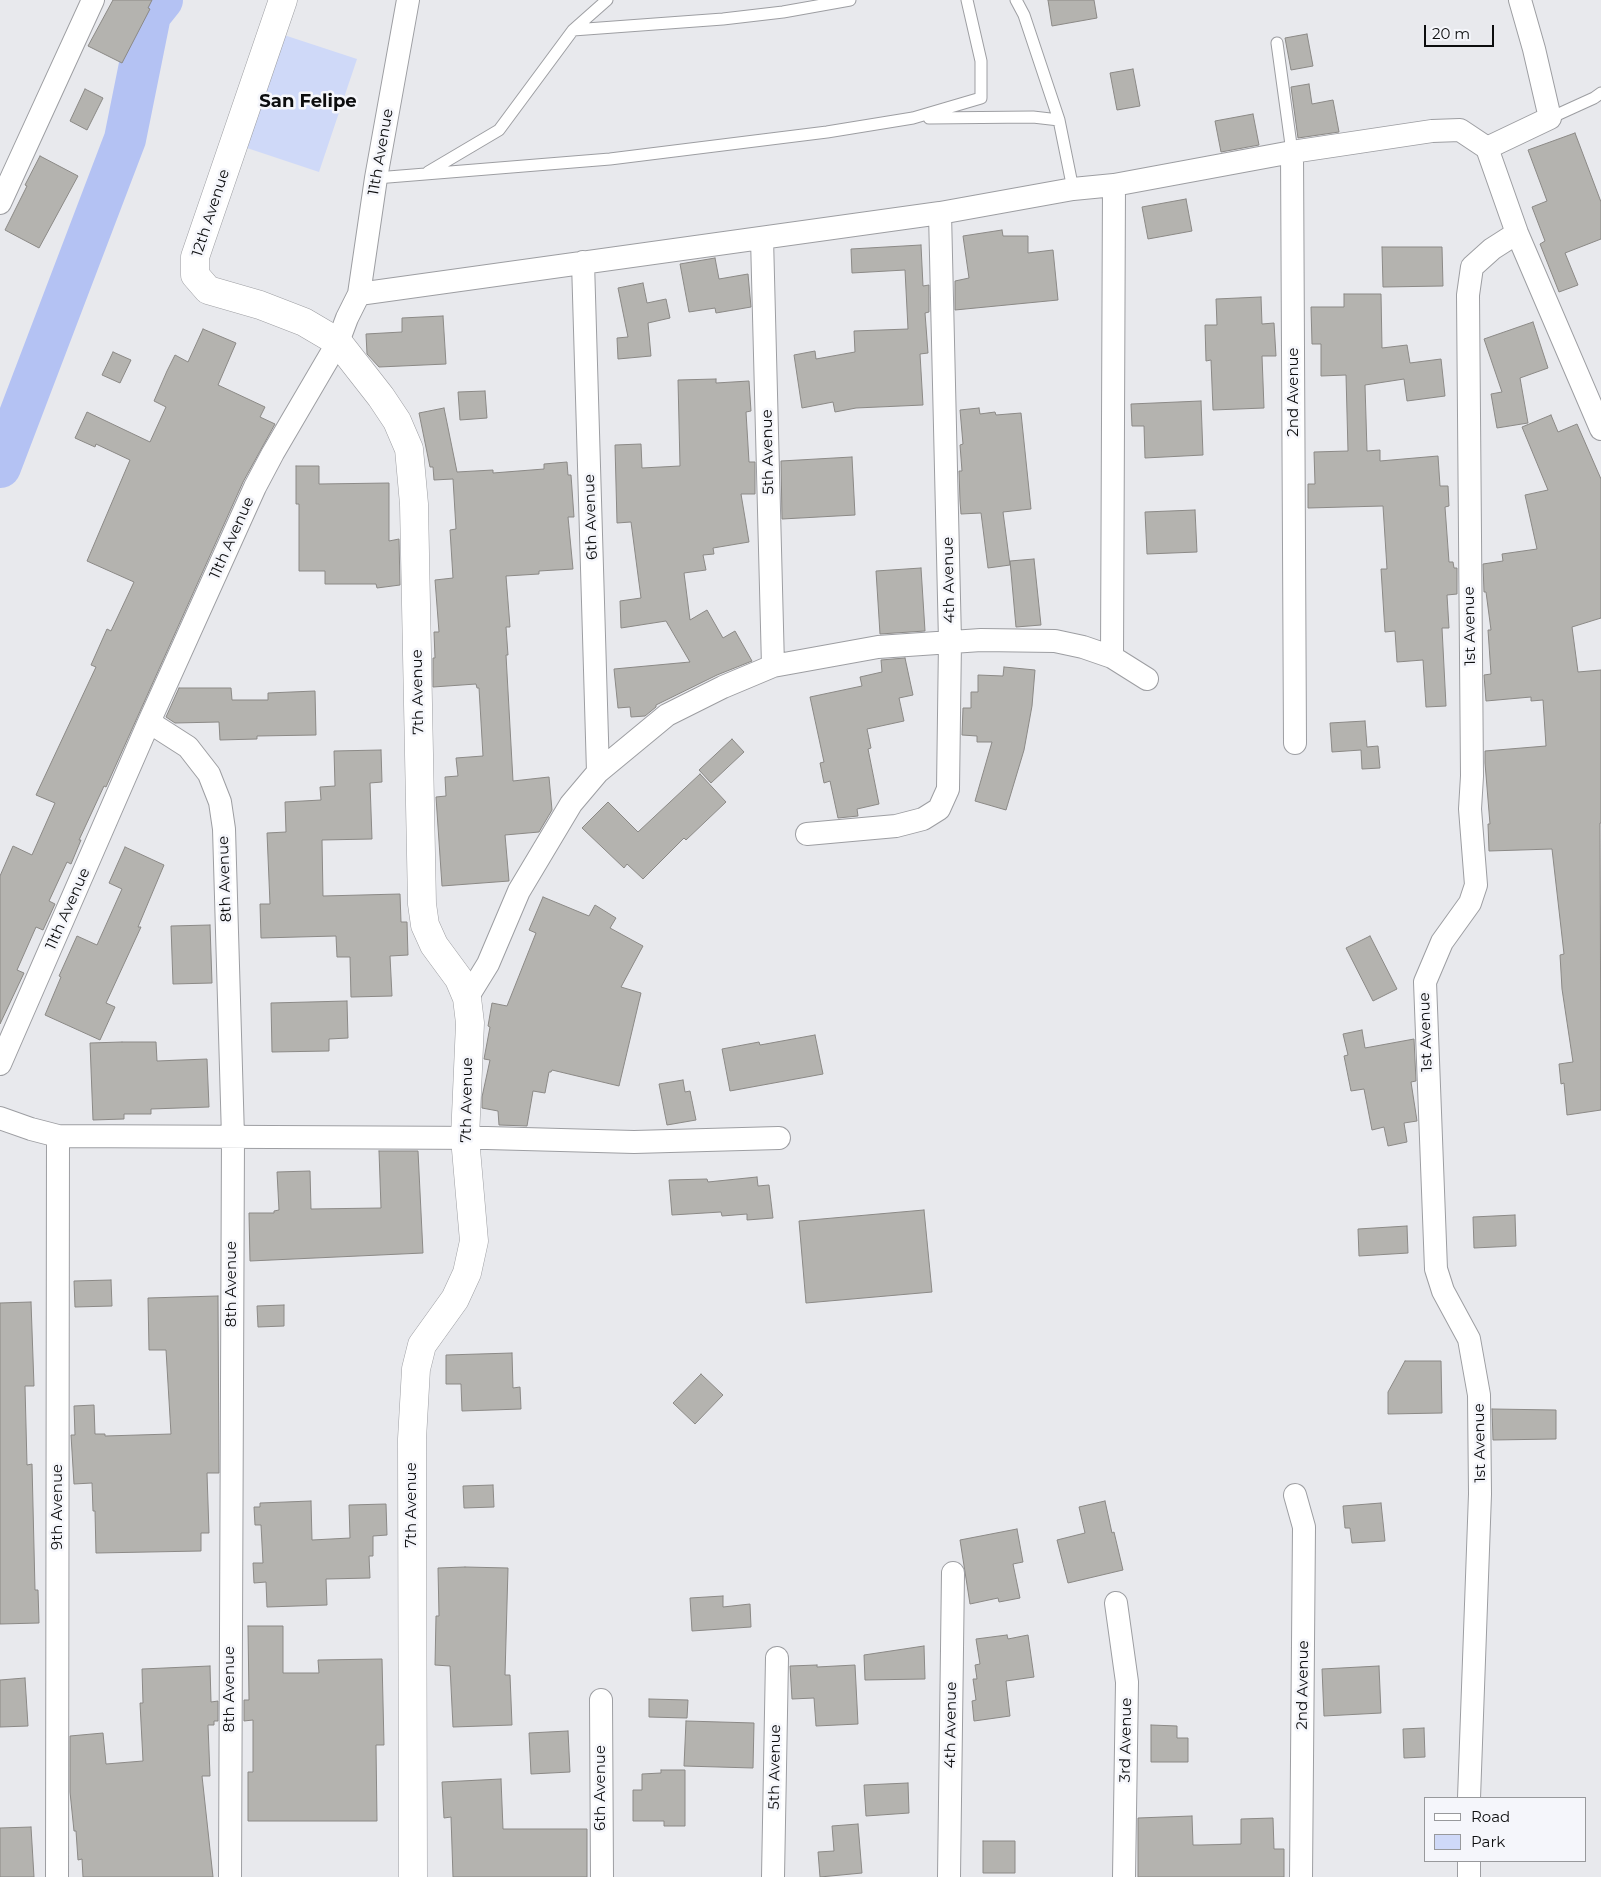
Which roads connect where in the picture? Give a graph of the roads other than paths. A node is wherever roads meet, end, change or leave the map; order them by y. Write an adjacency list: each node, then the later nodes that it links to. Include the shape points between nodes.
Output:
1 (93, 0): 21 (street)
2 (282, 0): 27 (street, 12th Avenue, via 195,257 195,275 208,290 304,322)
3 (408, 0): 18 (street, 11th Avenue)
4 (606, 0): 9 (lane)
5 (850, 0): 9 (lane, via 723,19)
6 (967, 0): 12 (lane, via 981,61 982,98)
7 (1016, 0): 14 (lane, via 1024,14)
8 (1520, 0): 13 (street)
9 (573, 30): 17 (lane, via 499,130)
10 (1277, 43): 16 (lane, 2nd Avenue)
11 (1601, 93): 13 (lane)
12 (913, 118): 14 (lane, via 1033,117); 17 (lane, via 610,159)
13 (1550, 118): 15 (street)
14 (1059, 120): 20 (lane)
15 (1487, 148): 16 (street, via 1460,130 1432,131); 23 (street)
16 (1292, 152): 19 (street); 34 (street, 2nd Avenue)
17 (424, 174): 18 (lane)
18 (376, 178): 26 (street, 11th Avenue)
19 (1114, 185): 20 (street); 30 (street)
20 (1073, 189): 22 (street)
21 (0, 203)
22 (940, 213): 24 (street); 29 (street, 4th Avenue)
23 (1517, 233): 28 (street); 49 (street, 1st Avenue, via 1472,267 1468,295 1470,809 1476,885 1470,903 1442,942 1425,982 1436,1269 1443,1291 1469,1339 1479,1395 1480,1494)
24 (762, 238): 25 (street); 31 (street, 5th Avenue)
25 (583, 262): 26 (street); 35 (street, 6th Avenue)
26 (359, 294): 27 (street, 11th Avenue)
27 (338, 342): 33 (street, 11th Avenue, via 255,487); 37 (street, 7th Avenue, via 386,405 409,449 414,504 422,904 425,925 434,945 459,979)
28 (1601, 429)
29 (950, 641): 30 (street, via 1055,641); 31 (street, via 878,646); 36 (street, 4th Avenue, via 948,789 939,809 923,819 896,826)
30 (1112, 657): 32 (street)
31 (773, 666): 35 (street, via 667,715)
32 (1147, 679)
33 (149, 722): 38 (street, 11th Avenue); 41 (street, 8th Avenue, via 188,747 209,774 220,802 224,829)
34 (1295, 743)
35 (598, 772): 37 (street, via 571,804 519,891 488,964)
36 (807, 834)
37 (467, 998): 42 (street, 7th Avenue, via 470,1022)
38 (0, 1064)
39 (0, 1118): 40 (street)
40 (58, 1136): 41 (street); 51 (street, 9th Avenue)
41 (233, 1137): 42 (street); 52 (street, 8th Avenue)
42 (465, 1138): 43 (street, via 634,1142); 53 (street, 7th Avenue, via 474,1241 469,1265 455,1299 422,1345 416,1369 412,1439)
43 (779, 1138)
44 (1295, 1495): 58 (street, 2nd Avenue, via 1304,1527)
45 (953, 1573): 56 (street, 4th Avenue)
46 (1116, 1603): 57 (street, 3rd Avenue, via 1127,1682)
47 (777, 1658): 55 (street, 5th Avenue)
48 (601, 1700): 54 (street, 6th Avenue)
49 (1469, 1797)
50 (1469, 1862): 59 (street)
51 (57, 1877)
52 (230, 1877)
53 (413, 1877)
54 (602, 1877)
55 (773, 1877)
56 (949, 1877)
57 (1124, 1877)
58 (1301, 1877)
59 (1469, 1877)

